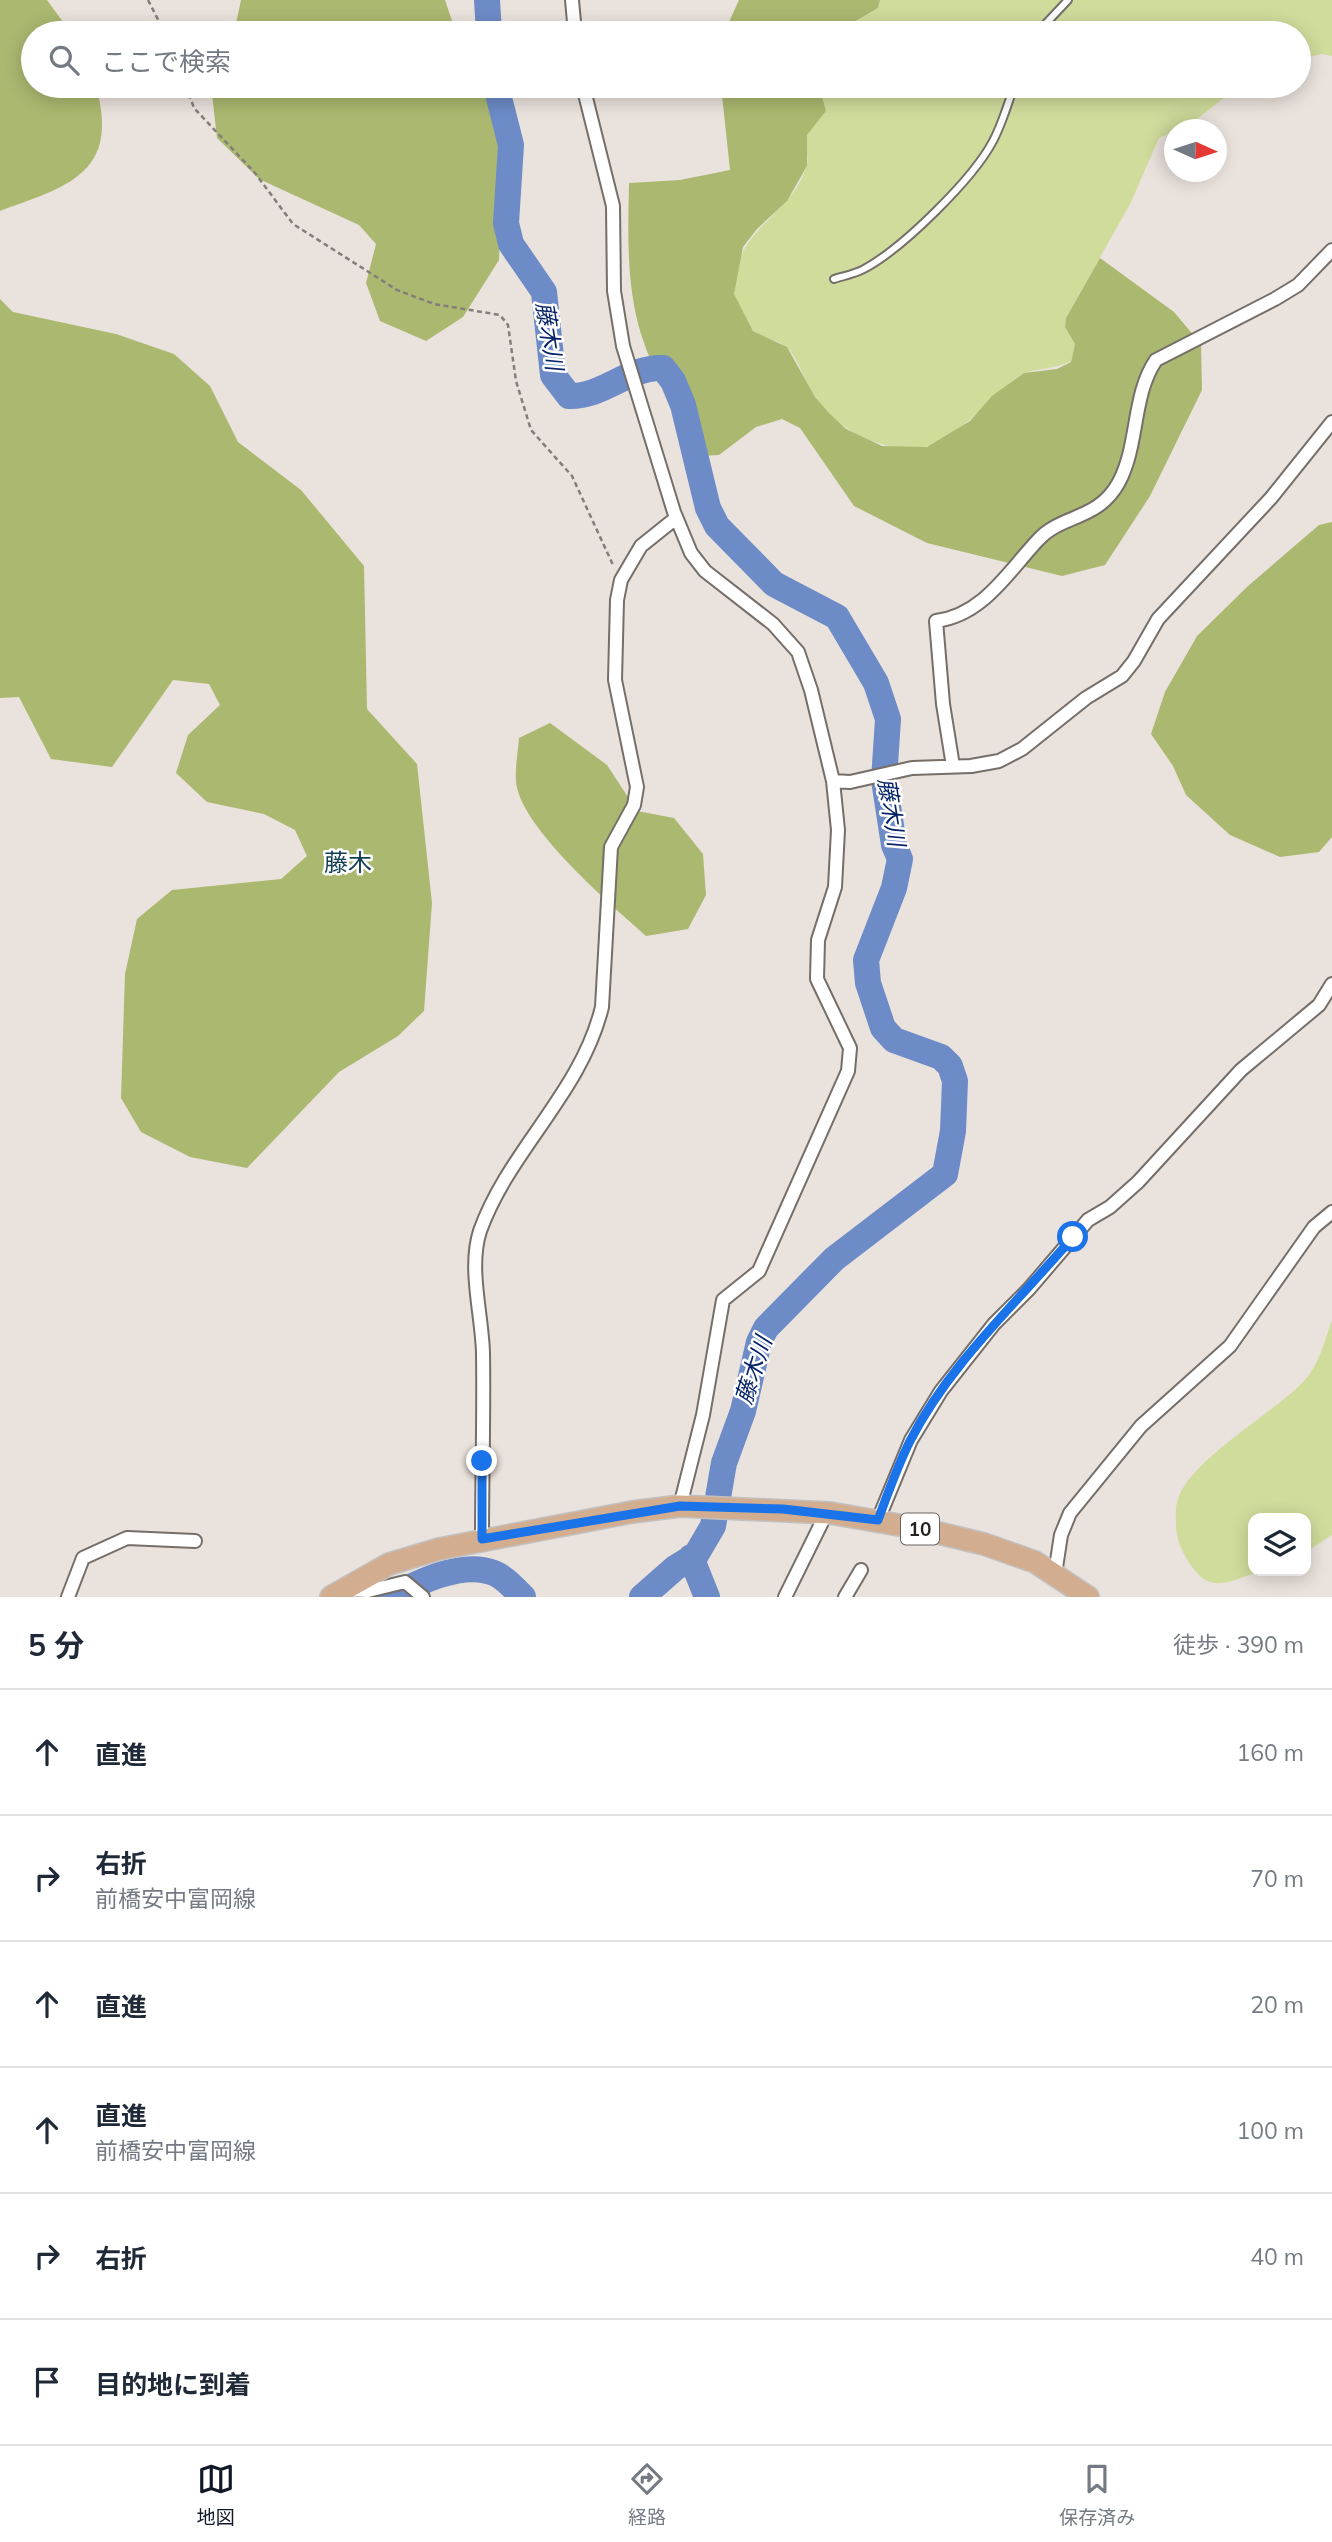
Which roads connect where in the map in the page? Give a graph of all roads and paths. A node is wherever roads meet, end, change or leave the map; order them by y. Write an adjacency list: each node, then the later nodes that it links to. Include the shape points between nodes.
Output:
1 (148, 0): 4 (path)
2 (572, 0): 5 (street)
3 (1068, 0): 6 (lane)
4 (159, 21)
5 (574, 21)
6 (1048, 21)
7 (190, 98): 14 (path, via 293,224 397,290 434,304 500,315 508,325 516,381 531,430 572,476 612,563)
8 (586, 98): 13 (street, via 613,206 614,291 623,346)
9 (1009, 98): 11 (lane, via 993,141 948,197 872,264)
10 (1332, 250): 15 (street, via 1298,285 1156,360 1146,374 1129,455 1107,500 1038,539 984,601 960,615 936,621)
11 (834, 279)
12 (1332, 422): 15 (street, via 1271,498 1158,619 1122,676 1022,749 999,761)
13 (676, 518): 14 (street, via 641,546); 16 (street, via 691,553 705,571 773,624 798,652)
14 (624, 574): 22 (street, via 617,600 615,680 637,787 634,805 611,847 602,1007 582,1063 510,1171 475,1247 483,1350)
15 (953, 766): 16 (street)
16 (833, 782): 19 (street, via 838,830 835,887 818,940 817,979 850,1048 848,1071 759,1271 723,1300)
17 (1332, 984): 21 (street, via 1319,1005 1241,1070 1138,1182 1088,1220 994,1324 911,1440)
18 (1332, 1212): 25 (street, via 1314,1227 1230,1346 1141,1426 1070,1513)
19 (684, 1506): 20 (main road, 10); 22 (main road, 10)
20 (827, 1513): 21 (main road, 10); 29 (street)
21 (878, 1520): 25 (main road, 10, via 984,1544)
22 (482, 1539): 26 (main road, 10, via 389,1564)
23 (195, 1541): 27 (street, via 127,1538 83,1558)
24 (861, 1570): 30 (street)
25 (1055, 1574): 31 (main road, 10)
26 (337, 1594): 28 (street, via 405,1582)
27 (68, 1597)
28 (423, 1597)
29 (785, 1597)
30 (845, 1597)
31 (1088, 1597)

